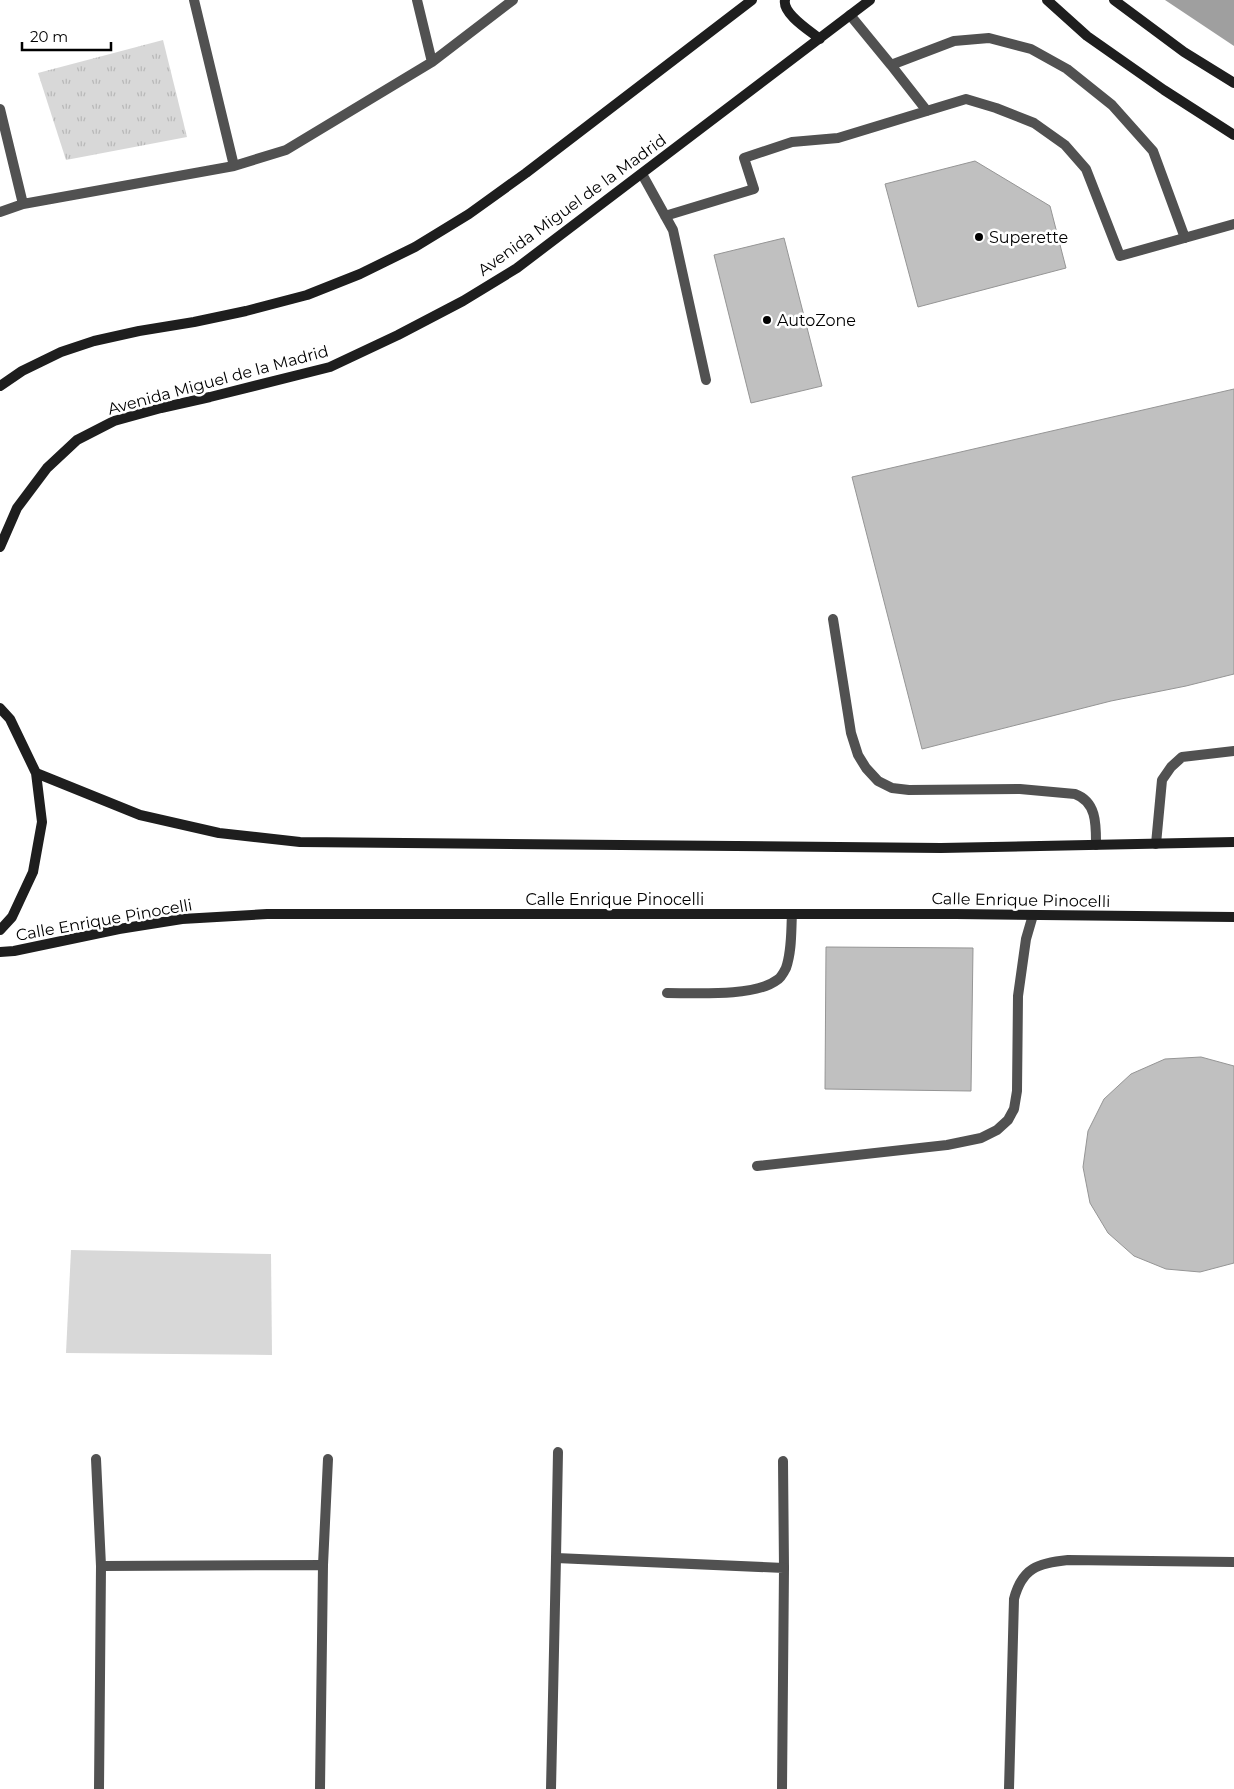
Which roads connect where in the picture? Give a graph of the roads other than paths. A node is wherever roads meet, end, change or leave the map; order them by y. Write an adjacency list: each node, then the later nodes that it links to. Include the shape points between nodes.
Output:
1 (194, 0): 17 (street)
2 (417, 0): 11 (street)
3 (513, 0): 11 (street)
4 (752, 0): 25 (main road, via 526,173 415,247 308,295 246,311 94,341 61,352)
5 (785, 0): 10 (main road, via 789,13)
6 (870, 0): 9 (main road, Avenida Miguel de la Madrid)
7 (1047, 0): 16 (main road, via 1087,36)
8 (1114, 0): 13 (main road, via 1184,52)
9 (850, 16): 10 (main road, Avenida Miguel de la Madrid); 12 (street)
10 (820, 39): 18 (main road, Avenida Miguel de la Madrid)
11 (432, 62): 17 (street, via 286,150)
12 (891, 65): 15 (street); 23 (street, via 954,41 989,38 1031,50 1067,69 1112,105 1153,151)
13 (1234, 83)
14 (0, 109): 19 (street)
15 (927, 111): 21 (street, via 838,138 792,142 744,158 754,189); 23 (street, via 966,99 1034,123 1065,145 1086,169 1120,256)
16 (1234, 135)
17 (234, 166): 19 (street)
18 (642, 174): 21 (street); 26 (main road, Avenida Miguel de la Madrid, via 517,268 398,335 330,367 123,418 77,440 47,468 17,508)
19 (23, 204): 20 (street)
20 (0, 212)
21 (665, 216): 24 (street, via 673,230)
22 (1234, 224): 23 (street)
23 (1185, 238)
24 (706, 380)
25 (0, 386)
26 (0, 547)
27 (833, 619): 33 (street, via 851,733 858,755 878,781 892,788 909,790 1020,789 1075,794 1084,797 1091,806)
28 (0, 708): 30 (main road, via 10,720)
29 (1234, 751): 32 (street, via 1182,758 1171,767 1162,780)
30 (36, 773): 33 (main road, via 140,815 219,833 300,842 932,848); 37 (main road, via 42,822 34,872 12,917)
31 (1234, 842): 32 (main road)
32 (1156, 844): 33 (main road)
33 (1096, 845)
34 (792, 914): 35 (main road, Calle Enrique Pinocelli); 38 (main road, Calle Enrique Pinocelli, via 266,914 182,919); 39 (street, via 789,956 786,969 778,980 745,991)
35 (1034, 915): 36 (main road, Calle Enrique Pinocelli); 40 (street, via 1026,939 1018,996 1017,1090 1014,1109 1008,1120 981,1138 947,1145)
36 (1234, 917)
37 (0, 930)
38 (0, 952)
39 (666, 993)
40 (758, 1166)
41 (558, 1452): 45 (street)
42 (96, 1459): 48 (street)
43 (328, 1459): 47 (street)
44 (783, 1461): 49 (street)
45 (556, 1558): 49 (street); 52 (street)
46 (1234, 1562): 54 (street, via 1068,1560 1043,1564 1023,1576 1014,1600)
47 (323, 1565): 48 (street); 51 (street)
48 (101, 1566): 50 (street)
49 (784, 1568): 53 (street)
50 (99, 1789)
51 (320, 1789)
52 (551, 1789)
53 (782, 1789)
54 (1009, 1789)

